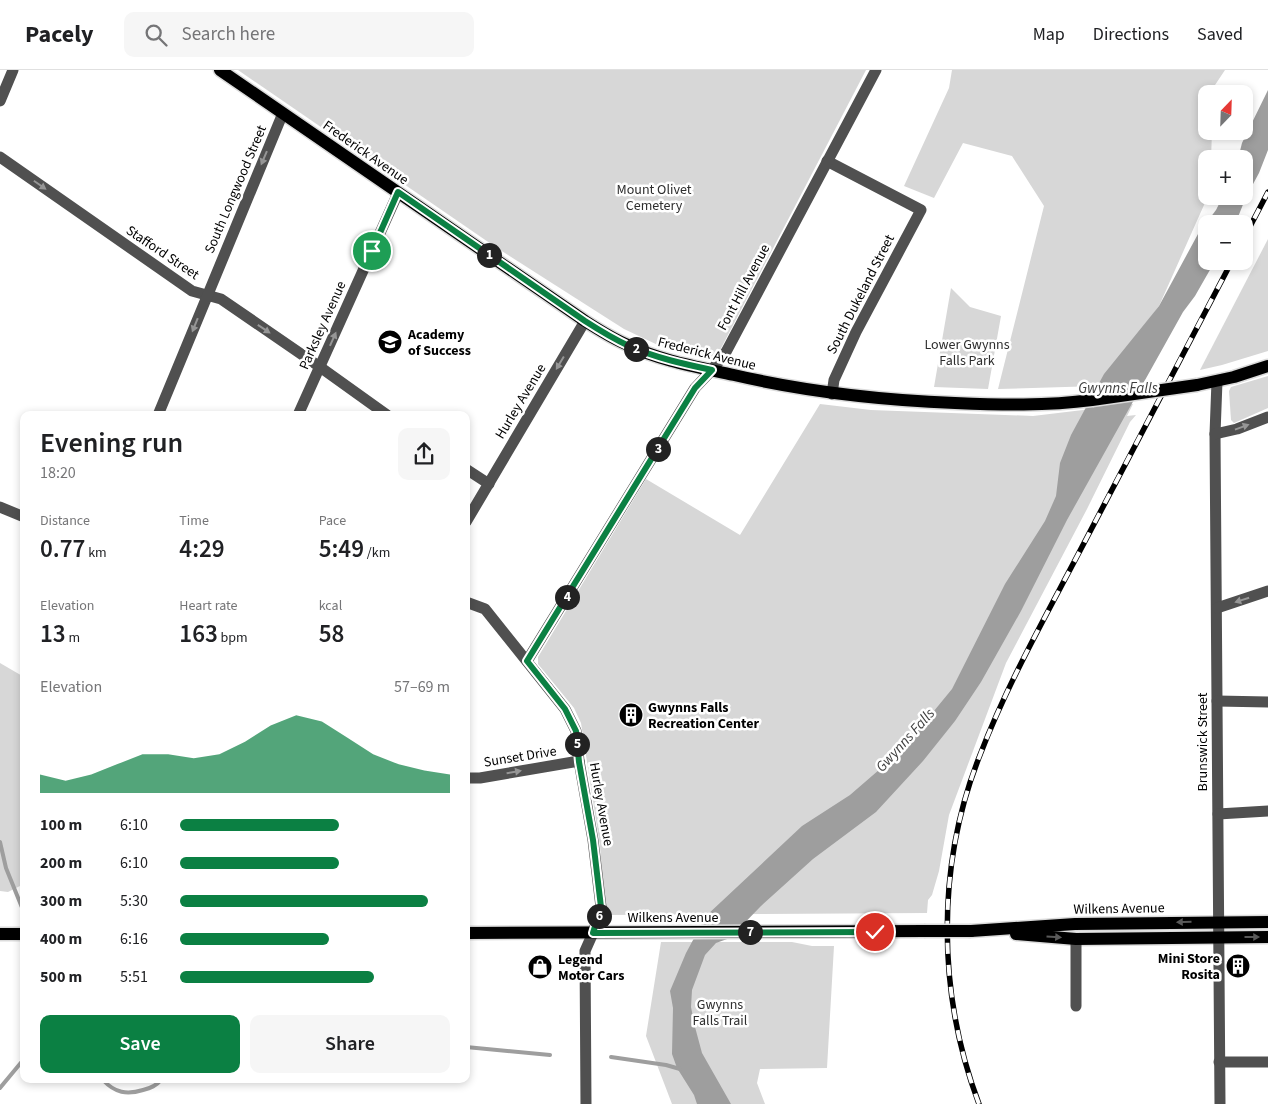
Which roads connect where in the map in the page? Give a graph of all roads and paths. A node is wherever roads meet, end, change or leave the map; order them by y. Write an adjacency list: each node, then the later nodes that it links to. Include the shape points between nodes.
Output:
1 (13, 70): 4 (street)
2 (220, 70): 5 (main road, Frederick Avenue)
3 (876, 70): 7 (street, Font Hill Avenue)
4 (0, 101)
5 (283, 113): 8 (main road, Frederick Avenue); 9 (street, South Longwood Street, one-way to 9)
6 (0, 157): 9 (street, Stafford Street, one-way to 9, via 192,291)
7 (827, 161): 13 (street, Font Hill Avenue, via 726,352); 15 (street, South Dukeland Street, via 921,210 856,332 834,380)
8 (398, 192): 10 (main road, Frederick Avenue); 12 (street, Parksley Avenue, one-way to 8)
9 (207, 296): 12 (street, Stafford Street, one-way to 12, via 221,299); 16 (street, South Longwood Street, one-way to 16)
10 (585, 321): 13 (main road, Frederick Avenue, via 628,346 653,356); 22 (street, Hurley Avenue, one-way to 22)
11 (1268, 366): 14 (main road, Frederick Avenue)
12 (320, 367): 17 (street, Parksley Avenue); 18 (street, Stafford Street)
13 (712, 370): 15 (main road, Frederick Avenue); 29 (street, Font Hill Avenue, via 695,388)
14 (1217, 381): 15 (main road, Frederick Avenue, bridge, via 1066,404 906,401); 20 (street, Brunswick Street)
15 (832, 394)
16 (160, 411)
17 (300, 411)
18 (381, 411)
19 (1268, 417): 20 (street, one-way to 19)
20 (1215, 434): 28 (street, Brunswick Street)
21 (470, 472): 22 (street)
22 (489, 484): 25 (street, Hurley Avenue)
23 (0, 507): 24 (street)
24 (20, 515)
25 (470, 515)
26 (1268, 591): 28 (street, one-way to 28)
27 (470, 606): 29 (street, Hurley Avenue, via 485,609)
28 (1217, 608): 30 (street, Brunswick Street)
29 (527, 661): 32 (street, Hurley Avenue, via 571,719 576,731)
30 (1217, 701): 31 (street); 35 (street, Brunswick Street)
31 (1268, 702)
32 (579, 762): 33 (street, Sunset Drive, one-way to 32); 40 (street, Hurley Avenue, via 601,907)
33 (470, 778)
34 (1268, 812): 35 (street)
35 (1218, 814): 36 (street, Brunswick Street)
36 (1218, 922): 37 (main road, Wilkens Avenue); 38 (main road, Wilkens Avenue, one-way to 38, via 1075,924); 43 (street, Brunswick Street)
37 (1268, 922)
38 (971, 931): 40 (main road, Wilkens Avenue, bridge); 45 (main road, Wilkens Avenue, one-way to 45)
39 (470, 933): 40 (main road, Wilkens Avenue)
40 (593, 933): 49 (street, via 585,951)
41 (0, 934): 42 (main road)
42 (20, 934)
43 (1218, 937): 44 (main road, Wilkens Avenue, one-way to 44); 45 (main road, Wilkens Avenue); 47 (street, Brunswick Street)
44 (1268, 937)
45 (1076, 939): 46 (street)
46 (1076, 1006)
47 (1219, 1062): 48 (street); 50 (street, Brunswick Street)
48 (1268, 1062)
49 (586, 1104)
50 (1220, 1104)

